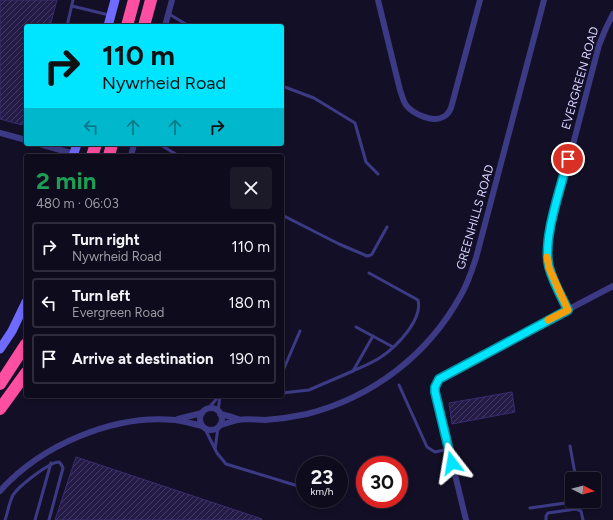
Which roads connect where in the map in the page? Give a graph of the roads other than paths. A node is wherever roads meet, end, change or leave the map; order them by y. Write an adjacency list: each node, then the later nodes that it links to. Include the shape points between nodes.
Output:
1 (73, 0): 9 (lane)
2 (115, 0): 12 (main road)
3 (134, 0): 15 (highway)
4 (151, 0): 16 (highway)
5 (172, 0): 10 (street)
6 (378, 0): 7 (street, via 404,102 421,115 437,119 446,116 451,108)
7 (480, 0)
8 (544, 0): 52 (street, GREENHILLS ROAD, via 476,258 462,293 450,314 419,352 382,382 365,392 307,414 288,418)
9 (72, 6): 12 (lane); 13 (lane)
10 (168, 14): 17 (street); 18 (lane)
11 (613, 14): 32 (street, EVERGREEN ROAD, via 599,45 548,240 549,268)
12 (111, 15): 14 (main road)
13 (68, 24)
14 (109, 24)
15 (128, 24)
16 (145, 24)
17 (167, 24)
18 (186, 24)
19 (284, 87): 26 (lane, via 314,98 355,123 366,162)
20 (0, 132): 21 (street)
21 (24, 139)
22 (46, 146): 24 (street)
23 (162, 146): 25 (lane)
24 (71, 154)
25 (176, 154)
26 (378, 174)
27 (284, 216): 28 (lane, via 367,256 372,254)
28 (387, 227)
29 (369, 273): 37 (lane, via 418,300 420,307 417,318)
30 (613, 286): 32 (street)
31 (24, 306): 38 (main road)
32 (568, 310): 57 (street, via 441,377 435,392)
33 (356, 327): 35 (lane)
34 (300, 331): 39 (lane)
35 (373, 336): 37 (lane); 40 (lane)
36 (24, 347): 42 (highway)
37 (393, 347): 40 (lane, via 381,357)
38 (0, 349)
39 (284, 368)
40 (353, 371): 44 (lane, via 309,390)
41 (24, 376): 47 (highway)
42 (0, 384)
43 (399, 385): 57 (lane, via 427,448 435,452)
44 (284, 393)
45 (217, 398): 48 (lane)
46 (219, 398): 50 (lane)
47 (0, 409)
48 (208, 409): 49 (street); 50 (street)
49 (202, 413): 51 (street); 54 (street, via 200,419)
50 (219, 413): 52 (street, GREENHILLS ROAD); 53 (street)
51 (174, 420): 54 (street); 61 (street, via 131,422 83,435 34,461)
52 (238, 420): 53 (street, GREENHILLS ROAD)
53 (219, 426): 54 (street, via 211,430); 56 (lane)
54 (203, 427): 56 (lane)
55 (570, 446): 59 (lane)
56 (215, 449): 60 (lane, via 226,464)
57 (449, 449): 69 (street)
58 (51, 463): 66 (lane, via 17,489); 67 (lane); 68 (lane, via 59,462 63,468)
59 (575, 472)
60 (296, 485)
61 (0, 491)
62 (565, 503): 63 (lane)
63 (530, 508)
64 (581, 508): 65 (lane)
65 (581, 511): 70 (lane, via 576,509 548,513); 71 (lane)
66 (5, 520)
67 (34, 520)
68 (49, 520)
69 (466, 520)
70 (546, 520)
71 (583, 520)

